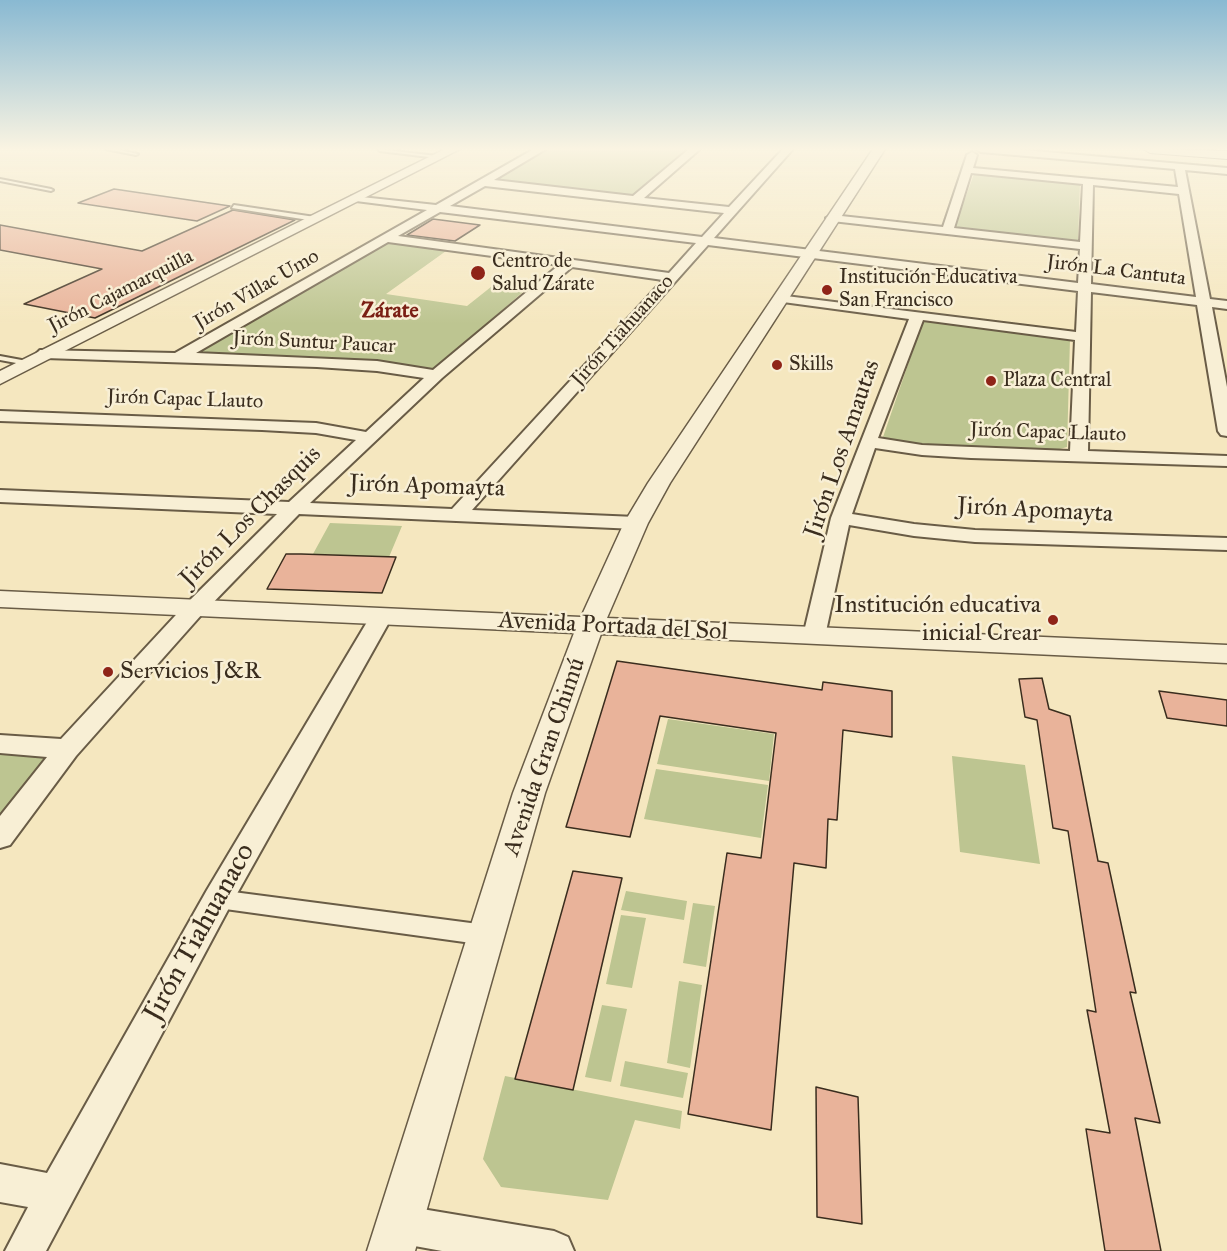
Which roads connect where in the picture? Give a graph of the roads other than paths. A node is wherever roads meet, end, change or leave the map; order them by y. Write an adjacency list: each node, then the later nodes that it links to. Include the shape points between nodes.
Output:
1 (237, 207): 13 (lane)
2 (338, 207): 13 (street, Jirón Cajamarquilla)
3 (433, 207): 10 (street, Jirón La Cantuta)
4 (700, 207): 11 (street)
5 (735, 207): 11 (street, Jirón Tiahuanaco)
6 (839, 207): 12 (street, Avenida Gran Chimú)
7 (955, 207): 14 (street)
8 (1087, 207): 17 (street)
9 (1187, 207): 23 (street)
10 (438, 208): 15 (street, Jirón Villac Umo); 16 (street, Jirón La Cantuta)
11 (732, 211): 16 (street, Jirón Tiahuanaco)
12 (832, 218): 14 (street); 18 (street, Avenida Gran Chimú)
13 (315, 219): 27 (street, Jirón Cajamarquilla)
14 (947, 231): 17 (street)
15 (386, 238): 19 (street); 28 (street, Jirón Villac Umo)
16 (705, 241): 18 (street, Jirón La Cantuta); 20 (street, Jirón Tiahuanaco)
17 (1086, 246): 21 (street)
18 (810, 254): 21 (street, Jirón La Cantuta); 22 (street, Avenida Gran Chimú)
19 (569, 263): 20 (street); 31 (street, Jirón Los Chasquis)
20 (673, 277): 41 (street, Jirón Tiahuanaco)
21 (1084, 287): 23 (street, Jirón La Cantuta); 26 (street)
22 (783, 298): 25 (street); 43 (street, Avenida Gran Chimú, via 658,483)
23 (1204, 302): 24 (street, Jirón La Cantuta); 34 (street)
24 (1227, 305)
25 (918, 315): 26 (street); 36 (street, Jirón Los Amautas)
26 (1083, 337): 37 (street)
27 (45, 353): 28 (street, Jirón Suntur Paucar); 30 (street, Jirón Cajamarquilla)
28 (179, 357): 31 (street, Jirón Suntur Paucar, via 377,366)
29 (0, 358): 30 (lane)
30 (27, 363): 32 (street, Jirón Cajamarquilla)
31 (436, 375): 35 (street, Jirón Los Chasquis)
32 (0, 378)
33 (0, 416): 35 (street, Jirón Capac Llauto, via 316,428)
34 (1227, 431)
35 (367, 437): 40 (street, Jirón Los Chasquis)
36 (868, 442): 37 (street, Jirón Capac Llauto, via 922,450); 42 (street, Jirón Los Amautas)
37 (1079, 457): 38 (street, Jirón Capac Llauto)
38 (1227, 461)
39 (0, 496): 40 (street, Jirón Apomayta)
40 (295, 507): 41 (street, Jirón Apomayta); 46 (street, Jirón Los Chasquis)
41 (459, 513): 43 (street, Jirón Apomayta)
42 (842, 518): 44 (street, Jirón Apomayta, via 975,536); 49 (street, Jirón Los Amautas)
43 (636, 523): 48 (street, Avenida Gran Chimú)
44 (1227, 544)
45 (0, 599): 46 (street, Avenida Portada del Sol)
46 (195, 608): 47 (street, Avenida Portada del Sol); 52 (street, Jirón Los Chasquis)
47 (381, 617): 48 (street, Avenida Portada del Sol); 54 (street, Jirón Tiahuanaco)
48 (590, 627): 49 (street, Avenida Portada del Sol); 55 (street, Avenida Gran Chimú, via 529,794)
49 (814, 636): 50 (street, Avenida Portada del Sol)
50 (1227, 654)
51 (0, 744): 52 (street)
52 (68, 749): 53 (street, Jirón Los Chasquis)
53 (0, 837)
54 (218, 899): 55 (street); 57 (street, Jirón Tiahuanaco)
55 (486, 935): 58 (street, Avenida Gran Chimú)
56 (0, 1183): 57 (street)
57 (55, 1193): 59 (street, Jirón Tiahuanaco)
58 (394, 1238): 60 (street)
59 (25, 1251)
60 (554, 1251)

